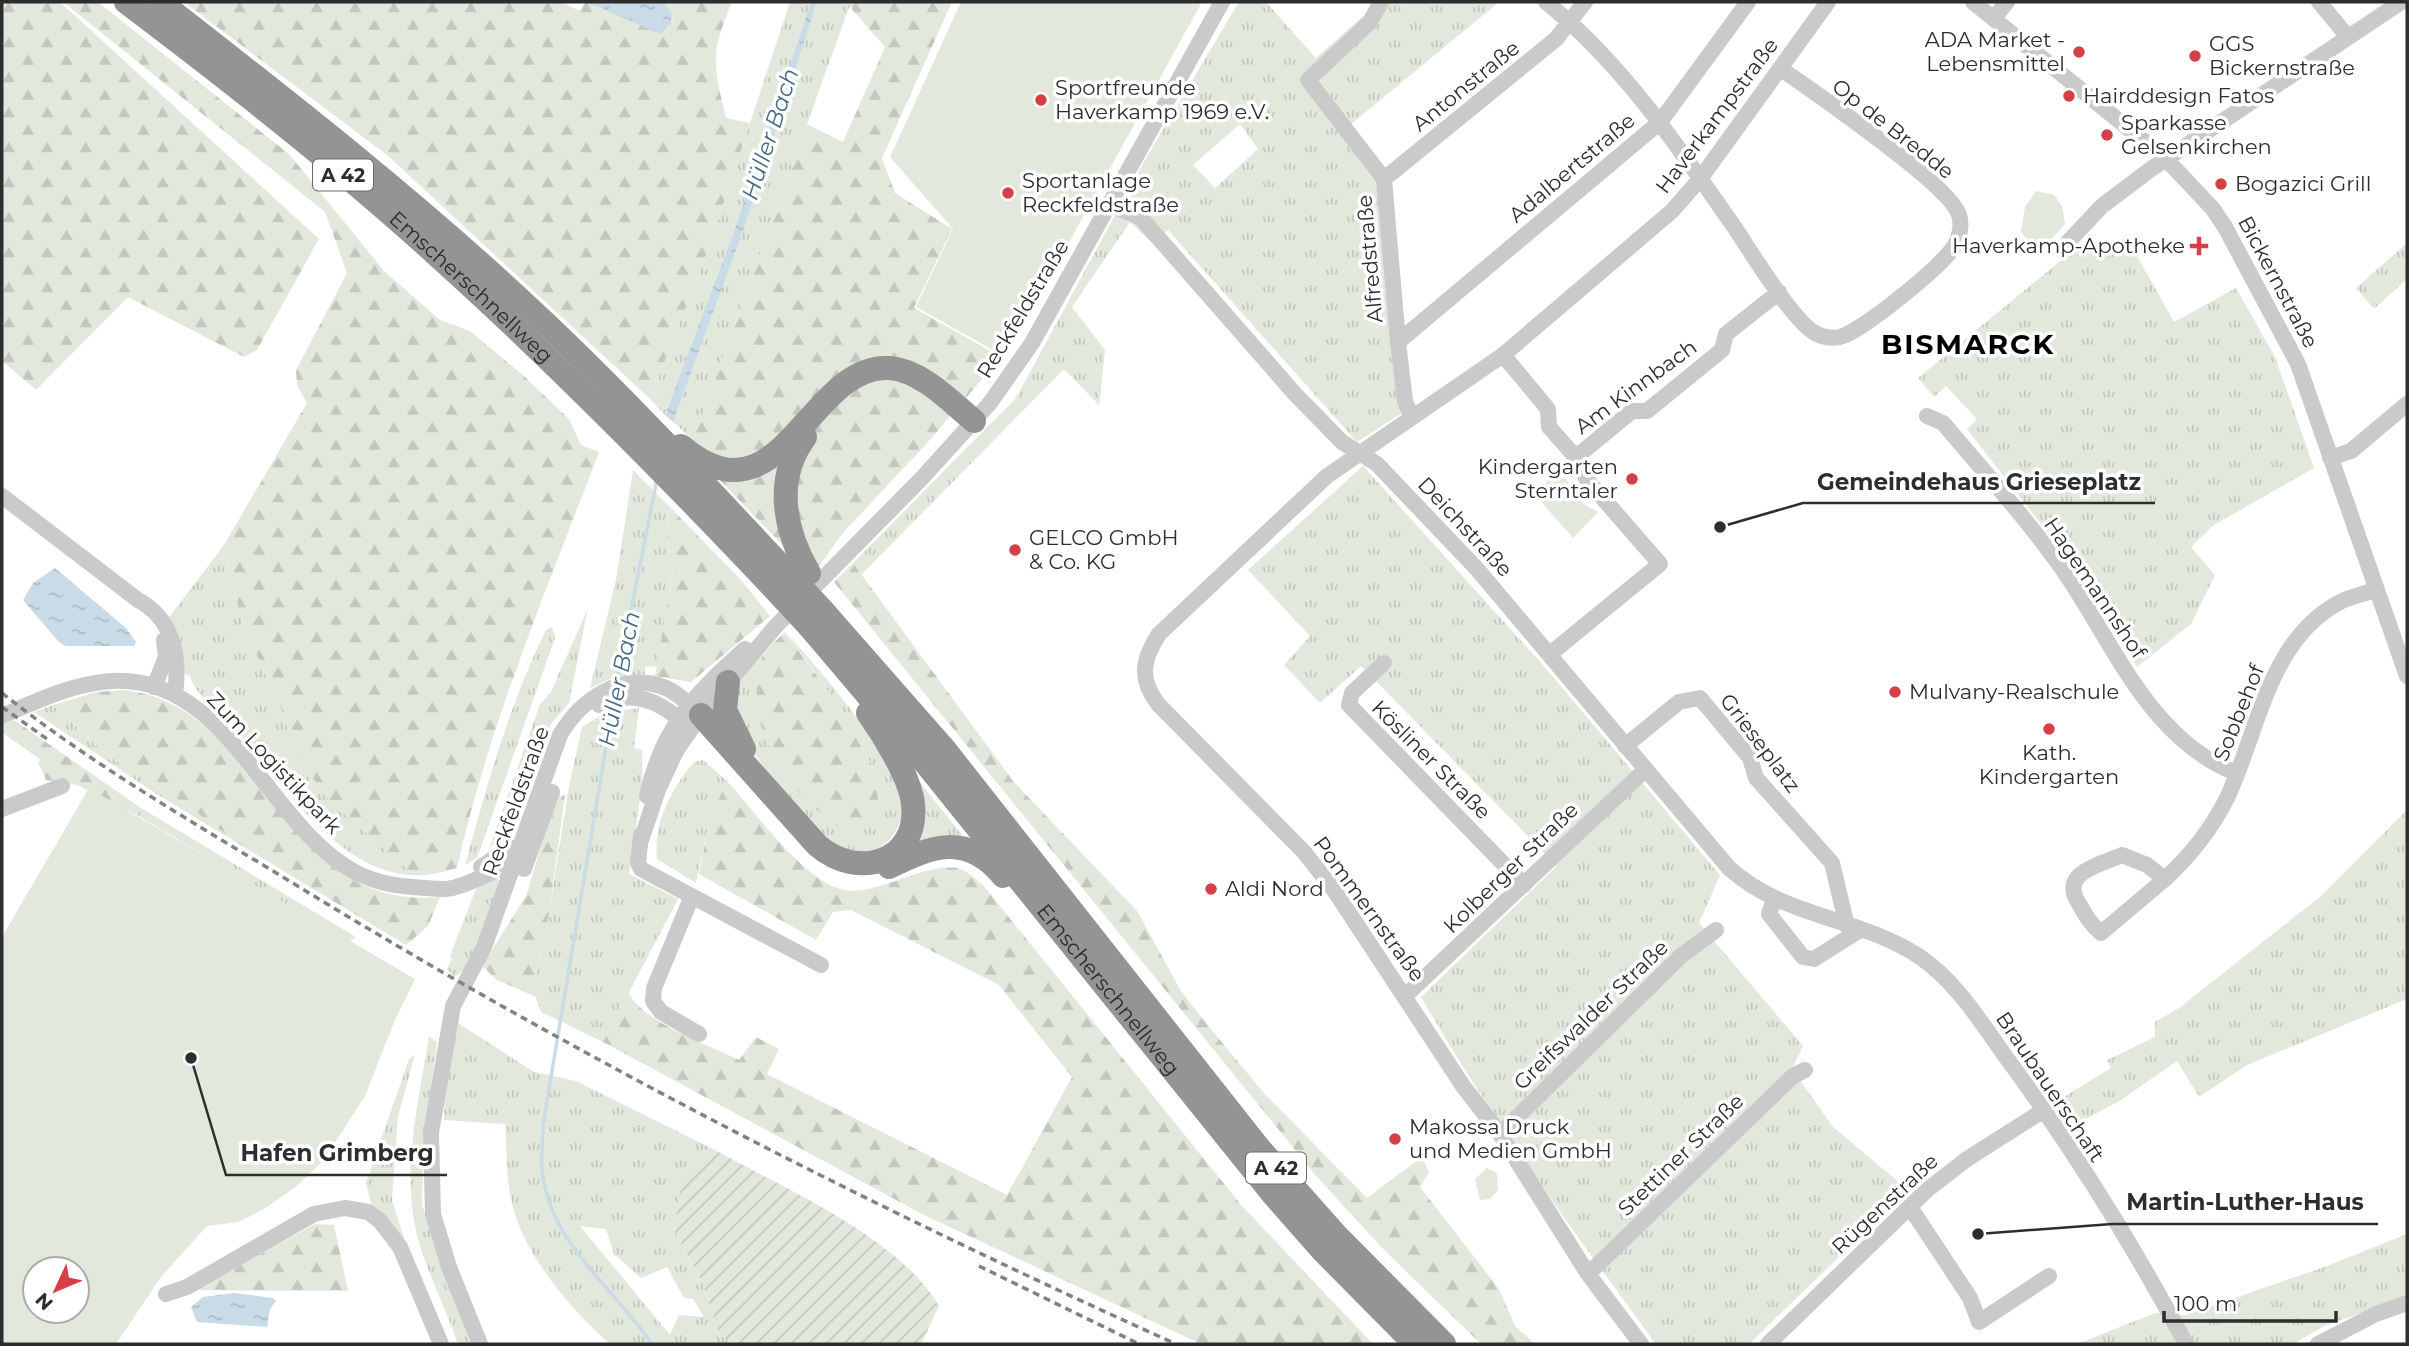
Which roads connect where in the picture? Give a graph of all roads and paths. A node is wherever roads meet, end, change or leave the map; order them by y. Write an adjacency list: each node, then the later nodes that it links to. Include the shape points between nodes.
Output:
1 (127, 2): 33 (highway, Emscherschnellweg / A 42, via 247,94 436,254 607,414)
2 (160, 2): 33 (highway, Emscherschnellweg / A 42, via 444,232 543,320 639,418 652,419)
3 (1222, 2): 21 (street, Reckfeldstraße)
4 (1381, 2): 19 (street, Alfredstraße, via 1370,22 1308,80)
5 (1546, 2): 14 (street)
6 (1585, 2): 14 (street, Antonstraße)
7 (1748, 2): 17 (street, Adalbertstraße)
8 (1828, 2): 16 (street, Haverkampstraße)
9 (1973, 2): 13 (street, Bickernstraße)
10 (2007, 2): 13 (street)
11 (2319, 2): 15 (street)
12 (2401, 2): 15 (street)
13 (1994, 18): 18 (street, Bickernstraße)
14 (1571, 22): 17 (street); 19 (street, Antonstraße, via 1490,95)
15 (2348, 37): 18 (street)
16 (1780, 68): 20 (street, Haverkampstraße); 23 (street, Op de Bredde, via 1901,157 1947,197 1959,213 1961,228 1956,245 1944,259 1875,317 1840,337 1826,338 1812,331)
17 (1660, 122): 20 (street); 24 (street, Adalbertstraße)
18 (2166, 159): 22 (street, via 2102,206); 32 (street, Bickernstraße, via 2213,209 2252,272 2298,364)
19 (1384, 179): 24 (street, Alfredstraße)
20 (1700, 179): 23 (street, Op de Bredde); 25 (street, Haverkampstraße, via 1672,211)
21 (1108, 204): 29 (street, Reckfeldstraße, via 1032,343); 30 (street, Deichstraße, via 1141,218 1285,383)
22 (2067, 243)
23 (1779, 292): 31 (street, Am Kinnbach, via 1726,334 1722,350 1647,411 1632,411 1581,453)
24 (1398, 342): 27 (street, Alfredstraße)
25 (1503, 355): 27 (street, Haverkampstraße); 31 (street, via 1548,409 1549,427)
26 (2407, 404): 32 (street, via 2351,451)
27 (1410, 416): 30 (street, Haverkampstraße)
28 (1927, 416): 50 (street, Hagemannshof, via 1943,424 2030,527 2063,570 2130,679 2165,722 2208,762)
29 (969, 426): 33 (highway, via 920,379 890,368 874,369 862,371 840,387 791,440 761,463 733,468); 35 (highway, via 900,379 874,376 846,391 805,436 788,467 785,506); 39 (street, Reckfeldstraße)
30 (1358, 453): 40 (street, Deichstraße, via 1377,464 1465,556); 63 (street, Pommernstraße, via 1327,476 1159,634 1149,648 1144,672 1158,704 1304,852)
31 (1573, 454): 40 (street, via 1587,480 1660,564)
32 (2330, 458): 36 (street, Bickernstraße)
33 (678, 463): 35 (highway, A 42)
34 (2, 496): 37 (street)
35 (797, 585): 38 (highway, A 42, bridge); 38 (highway)
36 (2375, 590): 42 (street, Bickernstraße); 50 (street, Sobbehof, via 2340,602 2293,642)
37 (138, 600): 44 (street, via 166,646); 45 (street, via 152,607 172,640 177,658)
38 (821, 613): 51 (highway, via 825,655 872,719 904,777 913,803 913,821 899,848 883,859 872,864 843,863 817,845); 62 (highway, Emscherschnellweg / A 42, via 935,775); 76 (highway, Emscherschnellweg / A 42, via 945,750 1258,1147 1336,1235)
39 (775, 627): 43 (street, Reckfeldstraße); 47 (street, Reckfeldstraße, via 725,667)
40 (1550, 654): 48 (street, Deichstraße)
41 (1384, 663): 56 (street, Kösliner Straße, via 1352,692 1349,705)
42 (2407, 676)
43 (728, 682): 47 (street, Reckfeldstraße); 51 (highway, via 725,710)
44 (153, 687): 45 (street, Zum Logistikpark); 46 (street, Zum Logistikpark, via 93,683)
45 (175, 695): 54 (street, Zum Logistikpark, via 209,720 309,833 343,864 391,885 457,887 488,867)
46 (2, 716)
47 (690, 716): 51 (highway); 54 (street, Reckfeldstraße, via 667,689 634,691 576,711 560,735); 57 (street, Reckfeldstraße, via 658,790 638,863 641,869); 62 (highway, via 825,861 853,873 870,872 934,846 969,851 999,871 1067,956)
48 (1625, 746): 49 (street, Deichstraße); 59 (street, Grieseplatz, via 1679,702 1700,698 1750,758 1756,778 1832,863)
49 (1645, 769): 56 (street, Kolberger Straße); 58 (street, Deichstraße, via 1729,868)
50 (2236, 774): 55 (street, Sobbehof, via 2209,830)
51 (762, 785)
52 (62, 786): 53 (street)
53 (2, 809)
54 (524, 854): 74 (street, Reckfeldstraße, via 453,1006 431,1133 430,1187 440,1241)
55 (2165, 879): 55 (street, Sobbehof, via 2122,855 2078,875 2071,883 2091,924 2101,933)
56 (1524, 885): 63 (street, Kolberger Straße)
57 (692, 896): 61 (street, Reckfeldstraße); 64 (street, via 654,988 653,1001 661,1012)
58 (1774, 900): 59 (street, Deichstraße); 59 (street, via 1769,914 1803,957 1814,959)
59 (1854, 928): 66 (street, Braubauerschaft, via 1921,958 1948,982)
60 (1716, 930): 67 (street, Greifswalder Straße, via 1682,955)
61 (821, 965)
62 (1093, 971): 75 (highway, Emscherschnellweg / A 42, via 1272,1194)
63 (1405, 996): 67 (street, Pommernstraße)
64 (699, 1034)
65 (1805, 1070): 69 (street, Stettiner Straße, via 1773,1094)
66 (2043, 1110): 68 (street, Rügenstraße, via 1946,1174); 79 (street, Braubauerschaft)
67 (1500, 1134): 69 (street, Pommernstraße)
68 (1910, 1207): 70 (street, via 1970,1298 1979,1322); 78 (street, Rügenstraße)
69 (1588, 1274): 77 (street, Pommernstraße)
70 (2049, 1276)
71 (166, 1294): 73 (street, via 187,1287 314,1214 345,1208 368,1212 388,1230 410,1266)
72 (2407, 1303): 80 (street)
73 (441, 1344)
74 (480, 1344)
75 (1415, 1344)
76 (1444, 1344)
77 (1641, 1344)
78 (1768, 1344)
79 (2186, 1344)
80 (2318, 1344)

